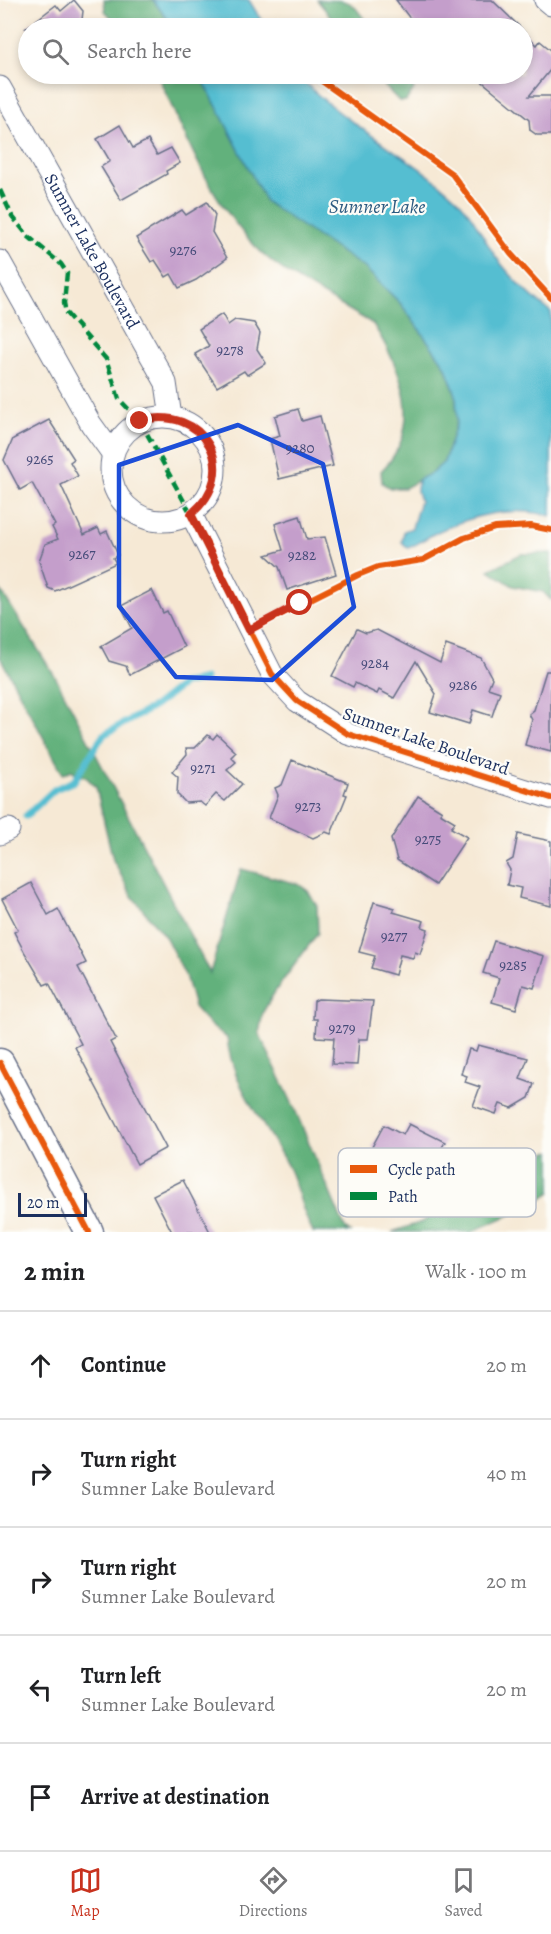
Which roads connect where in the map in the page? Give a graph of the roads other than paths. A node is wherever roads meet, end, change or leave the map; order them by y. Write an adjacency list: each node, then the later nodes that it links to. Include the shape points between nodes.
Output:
1 (545, 0): 2 (street)
2 (551, 5)
3 (0, 87): 5 (street, Sumner Lake Boulevard, via 166,382)
4 (0, 261): 6 (street, via 91,424)
5 (171, 417): 6 (street, via 140,421 120,439); 7 (street, via 197,429 213,453 214,482 208,496)
6 (112, 453): 7 (street, via 112,484 129,510 157,522)
7 (191, 514): 8 (street, Sumner Lake Boulevard, via 272,674 297,701 348,734)
8 (551, 798)
9 (0, 1063): 10 (street)
10 (88, 1232)

